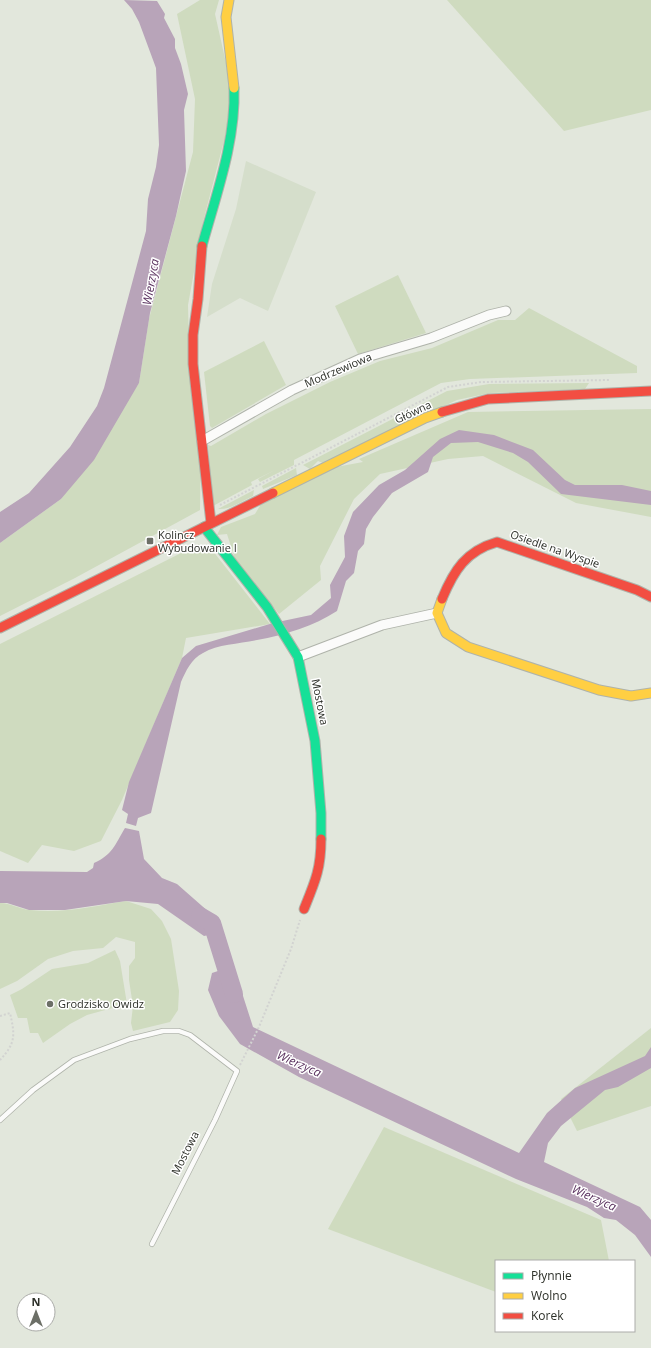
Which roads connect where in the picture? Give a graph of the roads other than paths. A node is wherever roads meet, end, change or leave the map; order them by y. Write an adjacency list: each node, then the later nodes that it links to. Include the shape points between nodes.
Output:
1 (229, 0): 4 (street, via 226,17 234,73 235,110 223,170 201,249 193,335 193,364)
2 (506, 311): 4 (street, Modrzewiowa, via 431,338 360,359 292,390)
3 (651, 391): 5 (street, Główna, via 488,399 455,406 425,418)
4 (202, 441): 5 (street)
5 (208, 525): 8 (street, Główna); 9 (street, Mostowa, via 234,567 268,607)
6 (651, 597): 7 (street, Osiedle na Wyspie, via 497,542 479,548 464,562 449,580)
7 (437, 613): 9 (street, via 382,625); 10 (street, via 446,633 468,647 599,690 631,696)
8 (0, 628)
9 (298, 657): 11 (street, Mostowa, via 315,741 321,813 321,860)
10 (651, 693)
11 (304, 909)
12 (0, 1120): 13 (lane, Mostowa, via 33,1090 74,1060 130,1039 163,1031 179,1031 190,1035 237,1072)
13 (152, 1244)

